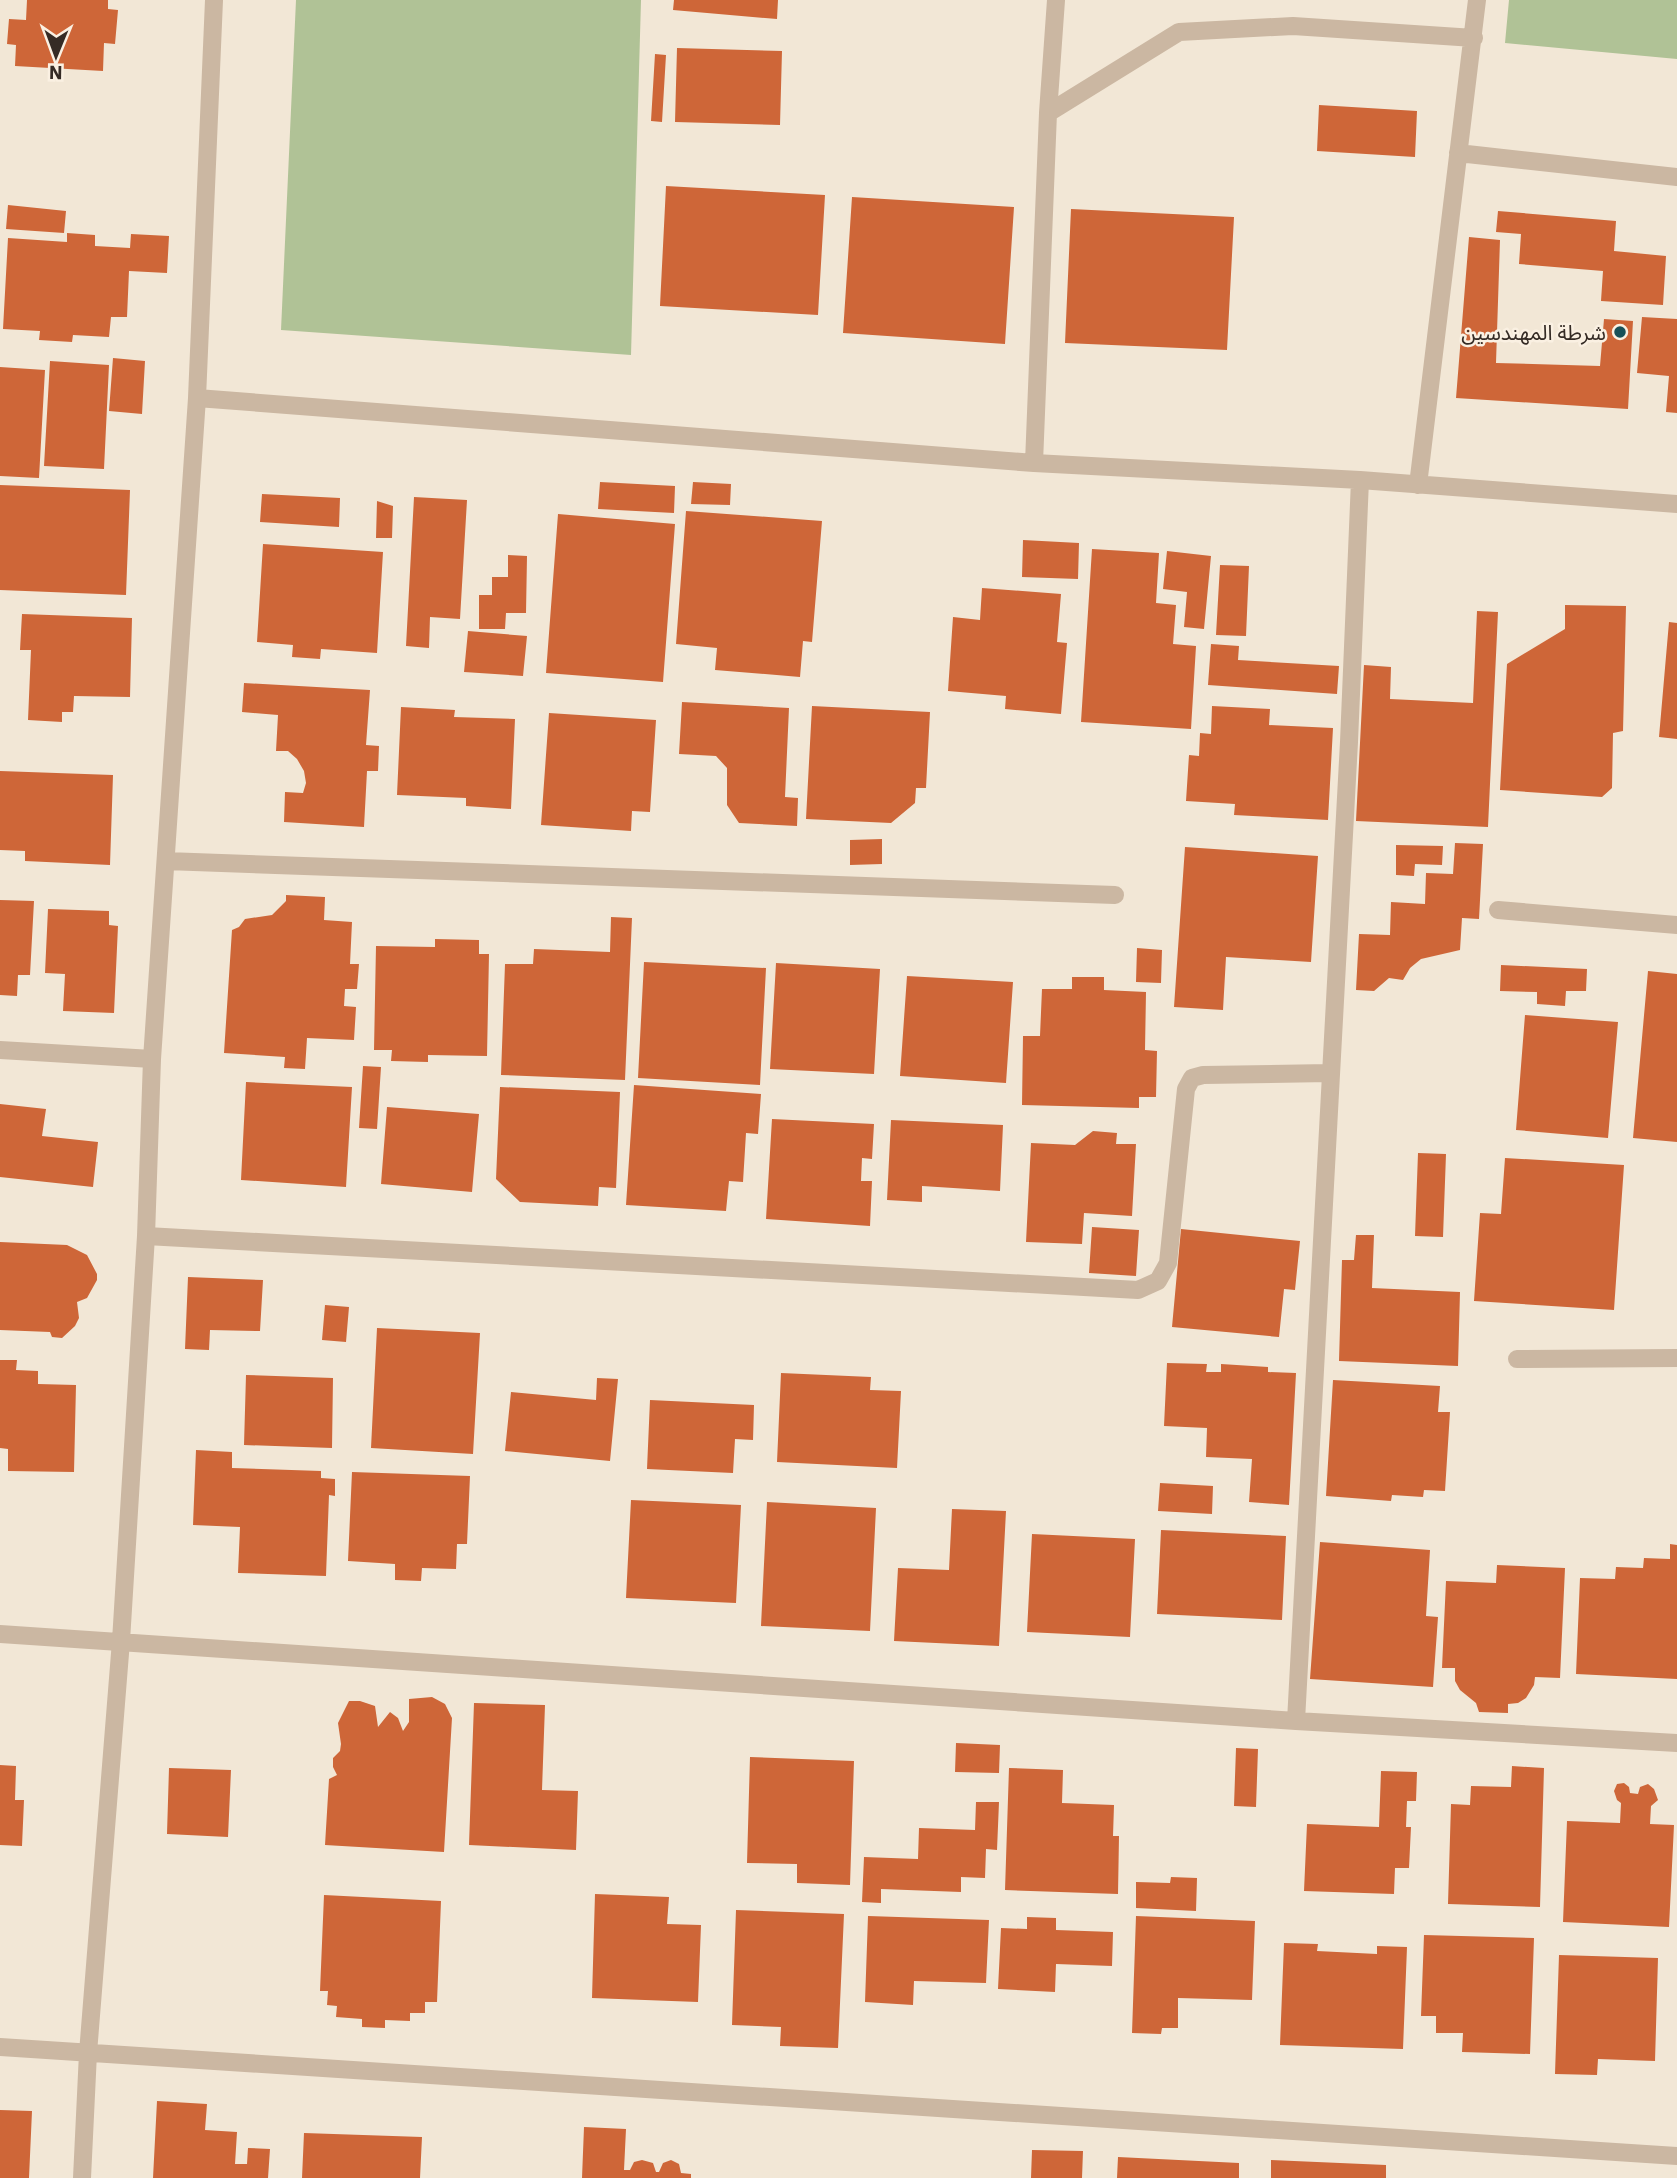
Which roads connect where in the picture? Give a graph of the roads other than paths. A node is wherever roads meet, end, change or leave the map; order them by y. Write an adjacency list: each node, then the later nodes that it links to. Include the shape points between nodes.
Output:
1 (214, 0): 8 (street)
2 (1056, 0): 5 (street)
3 (1477, 0): 4 (street)
4 (1474, 38): 5 (street, via 1293,26 1179,32); 6 (street)
5 (1048, 113): 9 (street)
6 (1458, 153): 7 (street); 11 (street)
7 (1677, 177)
8 (197, 398): 9 (street); 13 (street)
9 (1034, 463): 10 (street)
10 (1360, 480): 11 (street); 19 (street)
11 (1418, 485): 12 (street)
12 (1677, 504)
13 (166, 861): 14 (street); 18 (street)
14 (1115, 895)
15 (1497, 910): 16 (street)
16 (1677, 925)
17 (0, 1051): 18 (street)
18 (152, 1059): 20 (street)
19 (1329, 1073): 20 (street, via 1192,1078 1186,1089 1168,1263 1158,1281 1138,1290); 25 (street)
20 (146, 1236): 24 (street)
21 (1677, 1358): 22 (street)
22 (1517, 1359)
23 (0, 1634): 24 (street)
24 (121, 1641): 25 (street); 28 (street)
25 (1296, 1721): 26 (street)
26 (1677, 1743)
27 (0, 2047): 28 (street)
28 (88, 2053): 29 (street); 30 (street)
29 (1677, 2157)
30 (82, 2178)

